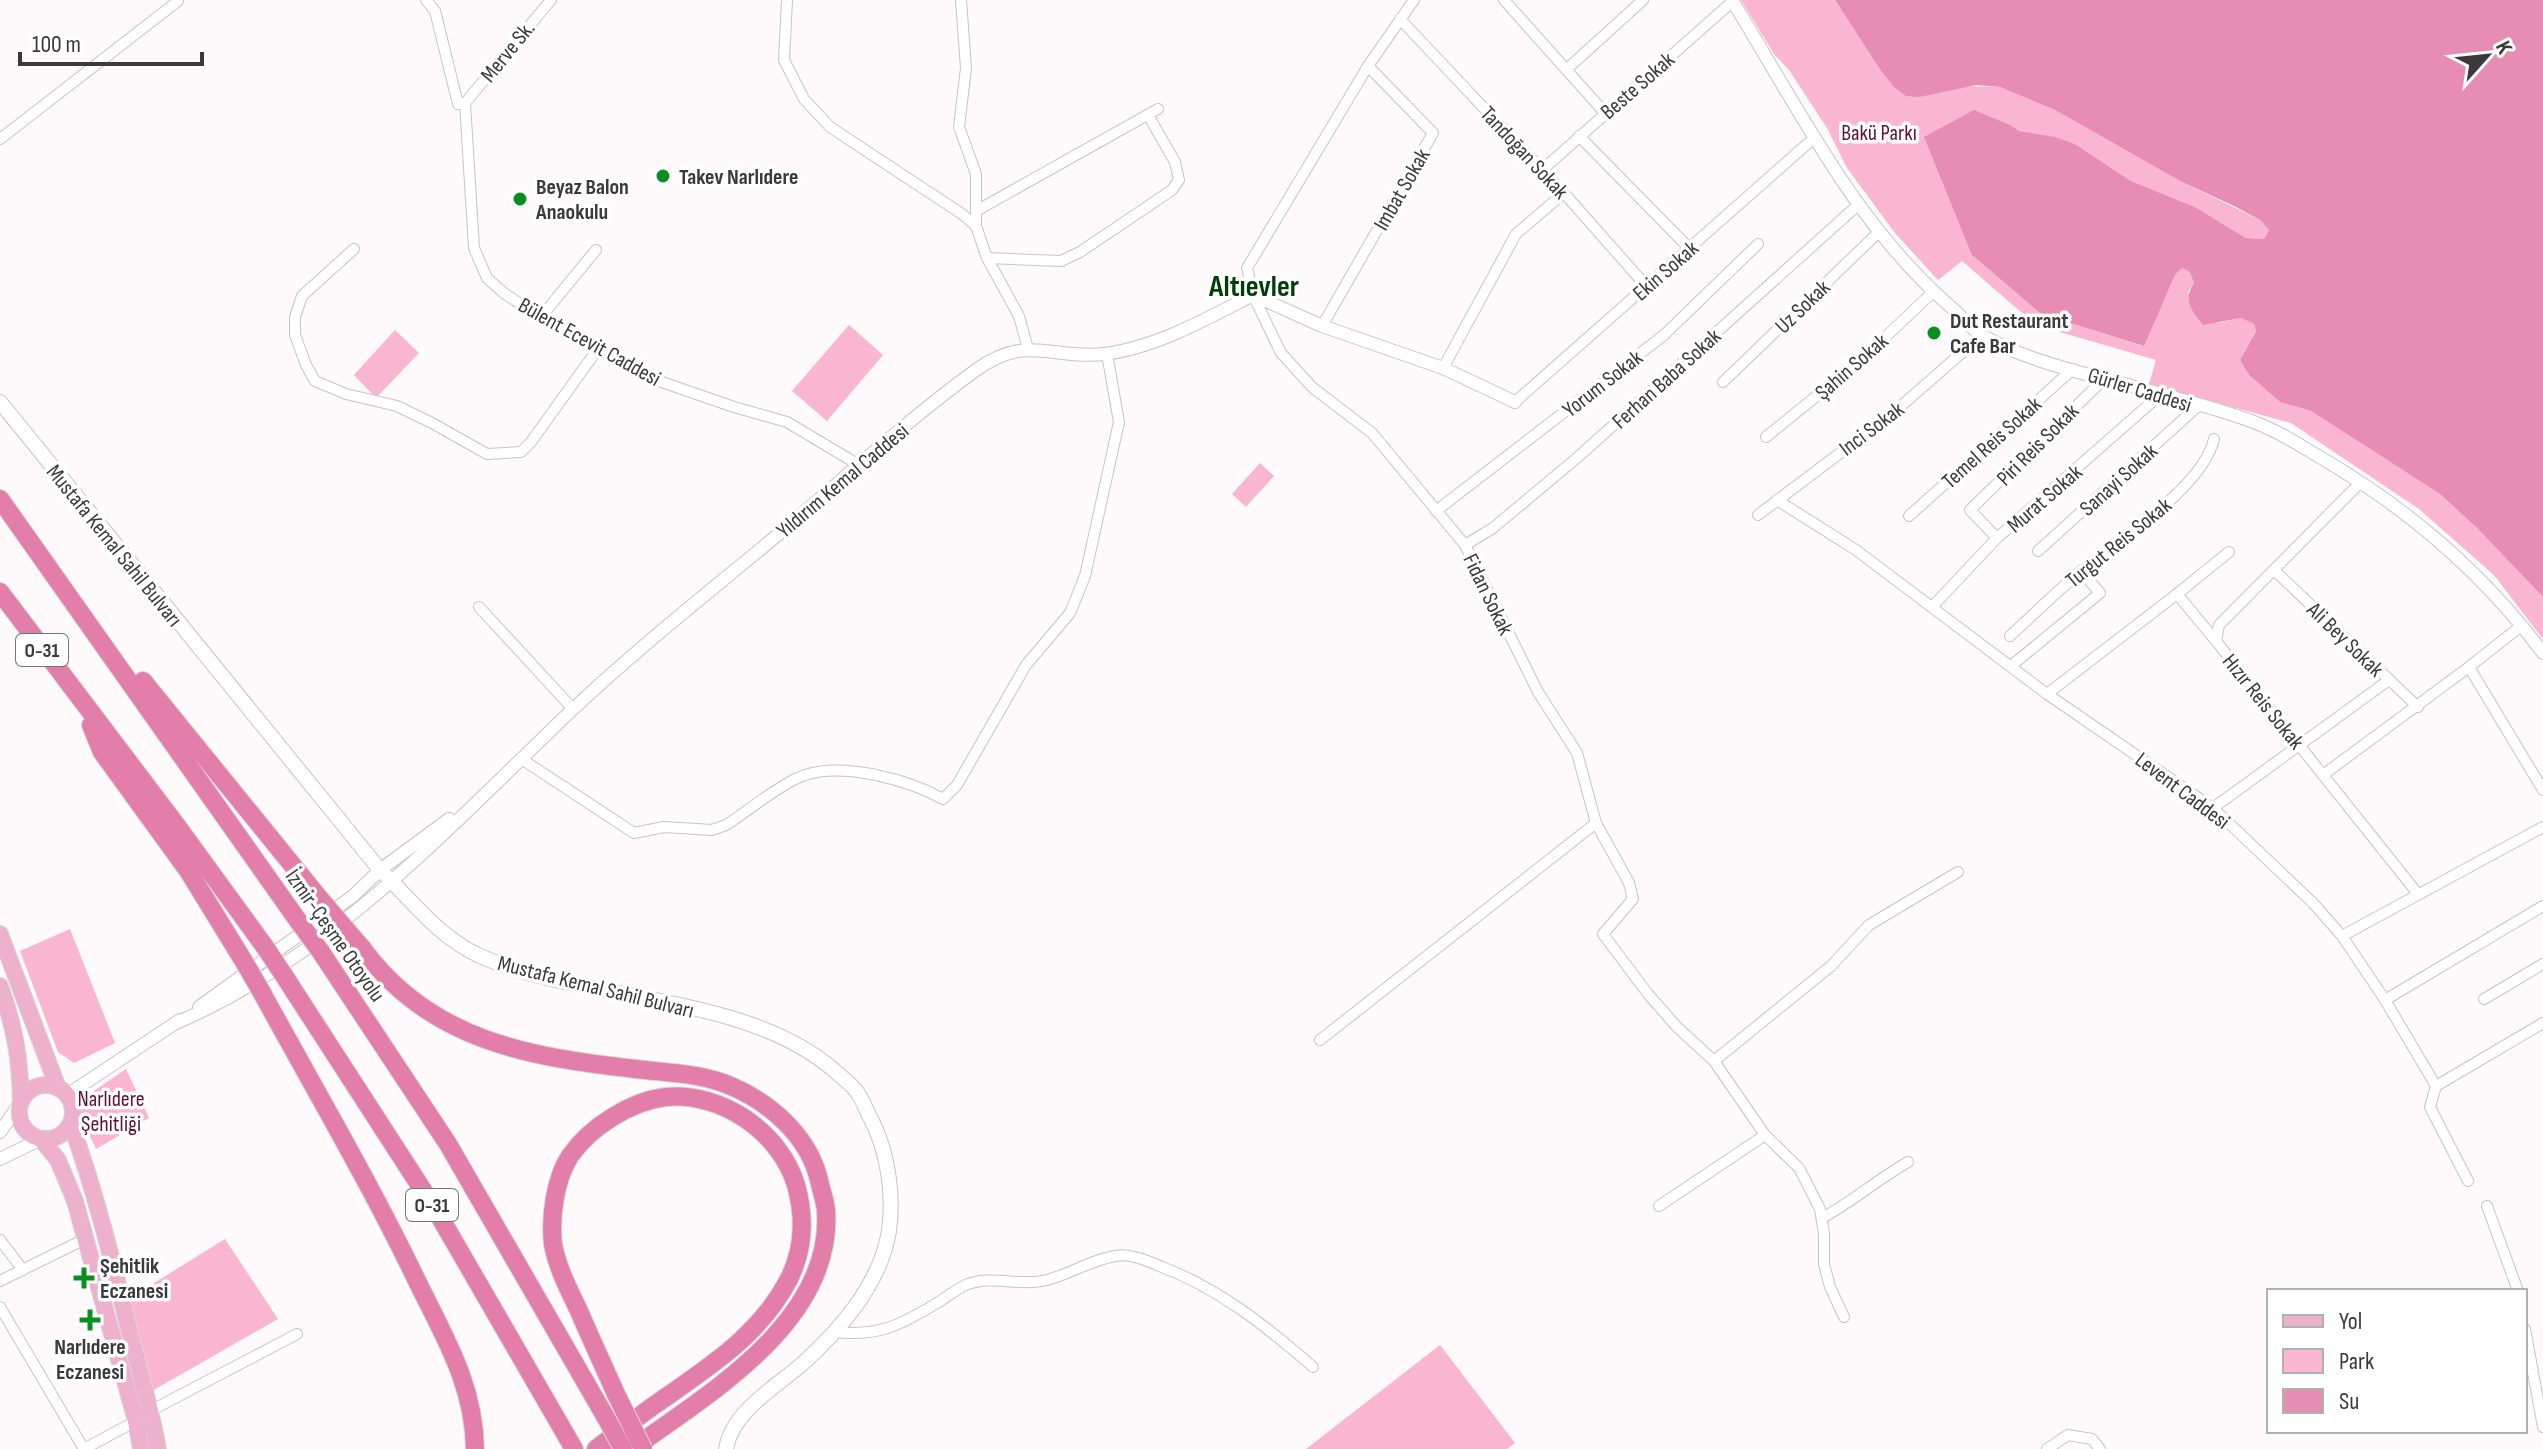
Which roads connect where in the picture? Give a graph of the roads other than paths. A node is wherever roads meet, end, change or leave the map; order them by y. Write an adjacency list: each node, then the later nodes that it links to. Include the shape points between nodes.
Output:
1 (426, 0): 13 (street, via 435,11 458,104)
2 (551, 0): 13 (street, Merve Sk.)
3 (787, 0): 22 (street, via 784,60 804,99 830,127)
4 (961, 0): 21 (street, via 966,68 959,127 976,174)
5 (1414, 0): 10 (street)
6 (1504, 0): 12 (street)
7 (1643, 0): 12 (street)
8 (1733, 0): 14 (street, Beste Sokak); 16 (street, Gürler Caddesi)
9 (178, 1): 17 (street)
10 (1400, 19): 11 (street); 18 (street, Tandoğan Sokak)
11 (1368, 66): 31 (street, via 1247,268); 33 (street, Imbat Sokak, via 1433,133)
12 (1567, 69): 14 (street)
13 (465, 103): 32 (street, Bülent Ecevit Caddesi, via 474,248 487,278)
14 (1605, 113): 15 (street, Beste Sokak)
15 (1579, 136): 18 (street, Beste Sokak); 25 (street)
16 (1814, 138): 20 (street, Gürler Caddesi); 25 (street, Ekin Sokak)
17 (0, 139)
18 (1541, 171): 19 (street, Tandoğan Sokak)
19 (1564, 193): 29 (street, Tandoğan Sokak); 38 (street, via 1516,234)
20 (1859, 204): 23 (street, Gürler Caddesi); 56 (street, Ferhan Baba Sokak, via 1578,457)
21 (976, 211): 22 (street); 28 (street, via 1153,112 1175,162 1179,180 1172,190 1080,252 1061,261)
22 (976, 226): 28 (street)
23 (1880, 231): 30 (street, Gürler Caddesi); 41 (street, Uz Sokak)
24 (1758, 244): 52 (street, Yorum Sokak, via 1664,335)
25 (1689, 248): 29 (street, Ekin Sokak)
26 (354, 249): 36 (street, via 302,296 295,317 295,335 315,381 397,406 487,454 521,452)
27 (596, 250): 32 (street)
28 (987, 258): 35 (street, via 1019,316)
29 (1646, 286): 44 (street, Ekin Sokak)
30 (1933, 292): 34 (street, Gürler Caddesi); 46 (street, Şahin Sokak, via 1861,360)
31 (1253, 295): 33 (street); 37 (street, Yıldırım Kemal Caddesi, via 1189,328); 52 (street, Fidan Sokak, via 1281,353 1313,388 1372,433)
32 (541, 317): 36 (street, Bülent Ecevit Caddesi)
33 (1322, 326): 38 (street)
34 (1981, 336): 39 (street, Gürler Caddesi); 51 (street, Inci Sokak, via 1893,413)
35 (1028, 349): 37 (street, Yıldırım Kemal Caddesi); 48 (street, Yıldırım Kemal Caddesi, via 975,371)
36 (597, 350): 48 (street, Bülent Ecevit Caddesi, via 656,380 787,422)
37 (1107, 354): 77 (street, via 1119,422 1085,576 1070,613 1026,665 957,785 943,799 883,775 805,774 712,830 664,827 634,833)
38 (1443, 368): 44 (street)
39 (2073, 369): 40 (street, Gürler Caddesi); 54 (street, Temel Reis Sokak)
40 (2105, 378): 42 (street, Gürler Caddesi); 55 (street, Piri Reis Sokak, via 1970,510)
41 (1723, 382)
42 (2161, 394): 45 (street, Gürler Caddesi); 55 (street, Murat Sokak)
43 (0, 402): 84 (main road, Mustafa Kemal Sahil Bulvarı)
44 (1515, 402)
45 (2198, 406): 49 (street, Gürler Caddesi, via 2267,428); 57 (street, Sanayi Sokak)
46 (1766, 437)
47 (2214, 439): 60 (street, Turgut Reis Sokak, via 2183,489)
48 (859, 465): 75 (street, Yıldırım Kemal Caddesi)
49 (2361, 482): 59 (street, Hızır Reis Sokak); 65 (street, Gürler Caddesi, via 2453,551)
50 (0, 497): 134 (highway, İzmir-Çeşme Otoyolu / O-31, bridge, via 321,952 448,1144); 135 (highway, bridge, via 157,699 398,988 443,1021 525,1053 672,1072 730,1086 782,1118 805,1148 826,1210 823,1245 796,1310 733,1377)
51 (1777, 500): 53 (street, Inci Sokak); 64 (street, Levent Caddesi)
52 (1436, 511): 56 (street, Fidan Sokak)
53 (1758, 515)
54 (1909, 516)
55 (1997, 538): 64 (street, Murat Sokak)
56 (1465, 545): 82 (street, Fidan Sokak, via 1531,678 1577,753)
57 (2038, 551)
58 (2229, 552): 62 (street)
59 (2274, 570): 67 (street, Hızır Reis Sokak, via 2219,625); 71 (street, Ali Bey Sokak)
60 (2081, 571): 66 (street, Turgut Reis Sokak); 69 (street, via 2100,593)
61 (0, 592): 73 (highway, O-31)
62 (2177, 594): 67 (street); 72 (street)
63 (479, 607): 75 (street)
64 (1932, 607): 69 (street, Levent Caddesi)
65 (2521, 626): 68 (street, Gürler Caddesi); 70 (street)
66 (2010, 636)
67 (2216, 641): 76 (street, Hızır Reis Sokak)
68 (2543, 653)
69 (2011, 666): 72 (street, Levent Caddesi)
70 (2469, 667): 74 (street); 80 (street)
71 (2389, 680): 74 (street, Ali Bey Sokak); 76 (street)
72 (2047, 694): 81 (street, Levent Caddesi)
73 (85, 707): 128 (highway, O-31, bridge, via 283,974 437,1212); 132 (highway, bridge, via 102,752 189,872 243,960 391,1226 469,1392)
74 (2418, 707): 78 (street)
75 (573, 709): 77 (street, Yıldırım Kemal Caddesi)
76 (2298, 744): 78 (street, Hızır Reis Sokak); 81 (street)
77 (523, 760): 79 (street, Yıldırım Kemal Caddesi)
78 (2323, 775): 87 (street, Hızır Reis Sokak)
79 (490, 789): 84 (street, Yıldırım Kemal Caddesi); 86 (street, Yıldırım Kemal Caddesi)
80 (2543, 790)
81 (2213, 808): 90 (street, Levent Caddesi)
82 (1596, 823): 97 (street); 98 (street, Fidan Sokak, via 1633,899 1603,934 1648,994)
83 (2543, 827): 87 (street)
84 (380, 870): 86 (main road, Mustafa Kemal Sahil Bulvarı); 95 (street, Yıldırım Kemal Caddesi, via 316,924)
85 (1958, 872): 98 (street, via 1869,925 1831,966)
86 (393, 882): 95 (street, Yıldırım Kemal Caddesi, via 236,995); 120 (main road, Mustafa Kemal Sahil Bulvarı, via 445,935 481,956 778,1035 821,1059 856,1090 881,1139 889,1182 889,1231 873,1279)
87 (2418, 894): 90 (street)
88 (2543, 906): 94 (street)
89 (0, 934): 100 (main road)
90 (2342, 936): 94 (street, Levent Caddesi)
91 (2543, 964): 93 (street)
92 (0, 986): 101 (main road, via 18,1048)
93 (2484, 999)
94 (2385, 1000): 99 (street, Levent Caddesi)
95 (176, 1023): 100 (street, Yıldırım Kemal Caddesi)
96 (2543, 1023): 99 (street)
97 (1320, 1040)
98 (1714, 1061): 104 (street)
99 (2436, 1086): 108 (street, Levent Caddesi, via 2430,1107)
100 (63, 1091): 101 (main road, via 50,1085 32,1089); 102 (main road, via 73,1109)
101 (21, 1102): 103 (street); 105 (main road, via 22,1126)
102 (71, 1124): 105 (main road, via 62,1135); 125 (main road, via 104,1220)
103 (0, 1132)
104 (1765, 1135): 109 (street); 111 (street, via 1799,1168)
105 (41, 1139): 106 (street); 112 (main road, via 58,1160)
106 (0, 1159)
107 (1908, 1162): 111 (street)
108 (2468, 1181)
109 (1659, 1206)
110 (2487, 1206): 116 (street)
111 (1822, 1218): 118 (street, via 1824,1264)
112 (85, 1239): 114 (street); 126 (main road)
113 (0, 1240): 114 (street)
114 (23, 1270): 115 (street)
115 (0, 1281)
116 (2517, 1289)
117 (0, 1307): 119 (street)
118 (1844, 1317)
119 (3, 1323): 129 (street)
120 (835, 1332): 124 (street, via 872,1334 895,1327 966,1285 1046,1281 1118,1255 1202,1284); 137 (main road, Mustafa Kemal Sahil Bulvarı, via 743,1415)
121 (297, 1334): 125 (street)
122 (2527, 1335): 123 (street)
123 (2538, 1366): 127 (street)
124 (1313, 1367)
125 (152, 1410): 131 (main road)
126 (136, 1421): 129 (street); 130 (main road)
127 (2543, 1427)
128 (572, 1445)
129 (84, 1449)
130 (141, 1449)
131 (158, 1449)
132 (475, 1449)
133 (596, 1449): 136 (highway, bridge, via 739,1344 773,1304 799,1256 800,1199 791,1169 776,1146 752,1123 692,1098 646,1102 591,1134 569,1157 552,1220 558,1260 616,1394)
134 (623, 1449)
135 (632, 1449)
136 (643, 1449)
137 (726, 1449)
138 (2047, 1449): 139 (street, via 2068,1435 2092,1439)
139 (2100, 1449)

